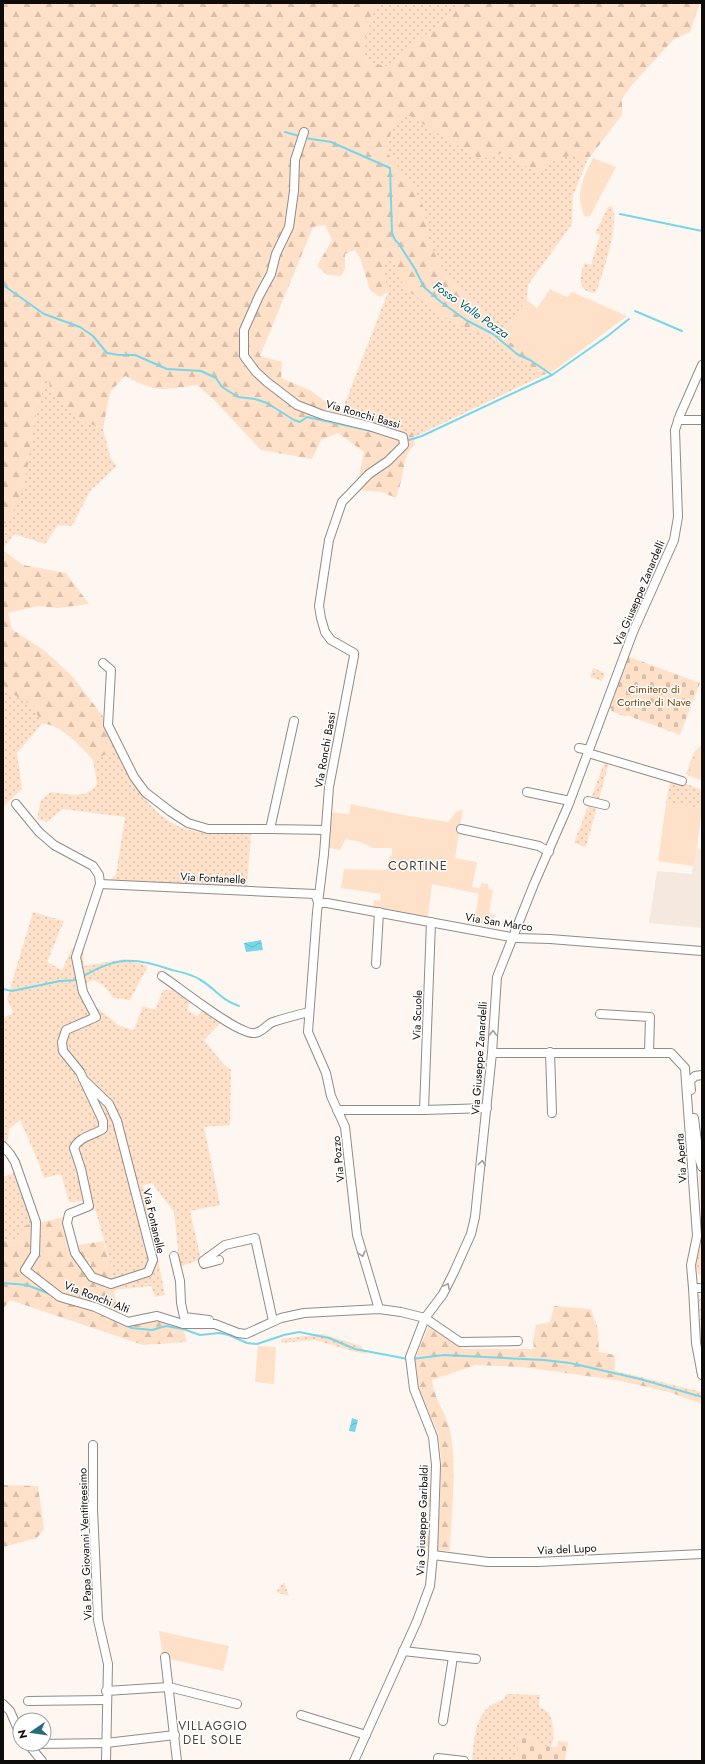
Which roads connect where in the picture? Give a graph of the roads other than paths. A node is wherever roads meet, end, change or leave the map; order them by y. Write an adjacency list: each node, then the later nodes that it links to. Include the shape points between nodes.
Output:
1 (304, 132): 17 (street, Via Ronchi Bassi, via 295,160 289,227 244,330 244,356 256,372 297,405 323,415 403,437 404,445 388,461 369,474 342,502 329,540 319,606 320,618 331,640 354,653 354,656 329,787)
2 (702, 365): 3 (street, Via Giuseppe Zanardelli)
3 (678, 420): 4 (street); 8 (street, Via Giuseppe Zanardelli, via 675,439 678,517 674,540 628,645)
4 (702, 420)
5 (104, 663): 15 (street, via 110,670 108,725 134,777 145,792 188,823 208,829)
6 (294, 721): 15 (street)
7 (579, 748): 8 (street)
8 (589, 752): 9 (street); 11 (street, Via Giuseppe Zanardelli)
9 (682, 781)
10 (527, 792): 11 (street)
11 (570, 801): 18 (street, Via Giuseppe Zanardelli)
12 (588, 801): 14 (street)
13 (16, 804): 19 (street, via 39,832 54,845 93,866 99,875)
14 (605, 805)
15 (270, 829): 17 (street)
16 (462, 829): 18 (street, via 539,846)
17 (326, 830): 20 (street, Via Ronchi Bassi)
18 (549, 852): 23 (street, Via Giuseppe Zanardelli)
19 (100, 884): 20 (street, Via Fontanelle, via 315,894); 33 (street, Via Fontanelle, via 76,957 83,992 96,1017 66,1030 62,1042 63,1051)
20 (319, 903): 21 (street, Via San Marco); 27 (street, Via Pozzo)
21 (379, 912): 22 (street, Via San Marco); 25 (street)
22 (432, 922): 23 (street, Via San Marco); 36 (street, Via Scuole)
23 (512, 937): 24 (street, Via San Marco); 30 (street, Via Giuseppe Zanardelli, one-way to 23, via 497,977)
24 (702, 951)
25 (376, 964)
26 (162, 976): 27 (street, via 245,1032 261,1032 272,1022)
27 (309, 1012): 35 (street, Via Pozzo, via 308,1032 326,1073)
28 (600, 1014): 31 (street, via 650,1017)
29 (550, 1052): 30 (street, Via Aperta); 31 (street, Via Aperta); 37 (street)
30 (492, 1053): 34 (street, Via Giuseppe Zanardelli)
31 (649, 1053): 42 (street, Via Aperta, via 671,1053 685,1068 697,1236 691,1265)
32 (702, 1075): 39 (street, Via Aperta, via 690,1080)
33 (83, 1079): 33 (street, Via Fontanelle, via 103,1121 103,1129 95,1135 81,1139 74,1148 89,1206 69,1214 67,1223 74,1253 92,1277 111,1284 148,1272 153,1260 117,1121 109,1104)
34 (487, 1108): 36 (street); 45 (street, Via Giuseppe Zanardelli, one-way to 34, via 443,1294 471,1234 479,1196)
35 (337, 1110): 36 (street); 44 (street, Via Pozzo, one-way to 44, via 346,1127 357,1235)
36 (424, 1110)
37 (552, 1113)
38 (3, 1146): 47 (street, Via Ronchi Alti, via 15,1162 36,1222 35,1254 26,1269 27,1272 60,1297 95,1307 128,1322 157,1316 183,1324)
39 (702, 1167)
40 (174, 1256): 47 (street, via 180,1280 184,1317 211,1320)
41 (219, 1260): 46 (street, via 204,1264 203,1261 225,1245 256,1238)
42 (693, 1288): 43 (street); 49 (street, Via Aperta)
43 (702, 1288)
44 (378, 1309): 45 (street, Via Ronchi Alti); 46 (street, Via Ronchi Alti, via 304,1313)
45 (425, 1318): 48 (street, via 460,1342); 53 (street, Via Giuseppe Garibaldi, via 411,1353 410,1364 414,1389 433,1437 436,1465)
46 (273, 1321): 47 (street, Via Ronchi Alti, via 246,1334 238,1334)
47 (215, 1324)
48 (518, 1341)
49 (700, 1358): 50 (street, Via Aperta)
50 (702, 1375)
51 (93, 1445): 59 (street, Via Papa Giovanni Ventitreesimo, via 98,1620 108,1664)
52 (702, 1554): 53 (street, Via del Lupo, via 537,1562 488,1562)
53 (433, 1555): 54 (street, Via Giuseppe Garibaldi, via 430,1586)
54 (403, 1651): 56 (street); 67 (street, Via Giuseppe Garibaldi)
55 (164, 1657): 58 (street)
56 (453, 1657): 57 (street); 65 (street)
57 (476, 1660)
58 (169, 1687): 59 (street); 62 (street); 66 (street)
59 (106, 1696): 60 (street); 68 (street, Via Papa Giovanni Ventitreesimo)
60 (28, 1701)
61 (3, 1704): 64 (street)
62 (237, 1704)
63 (301, 1715): 67 (street)
64 (12, 1716)
65 (443, 1721)
66 (175, 1735): 68 (street); 74 (street)
67 (366, 1735): 75 (street, Via Giuseppe Garibaldi)
68 (106, 1743): 69 (street); 73 (street, Via Papa Giovanni Ventitreesimo)
69 (52, 1744)
70 (35, 1752): 72 (street)
71 (438, 1758): 76 (street)
72 (42, 1761)
73 (106, 1761)
74 (178, 1761)
75 (354, 1761)
76 (464, 1761)

